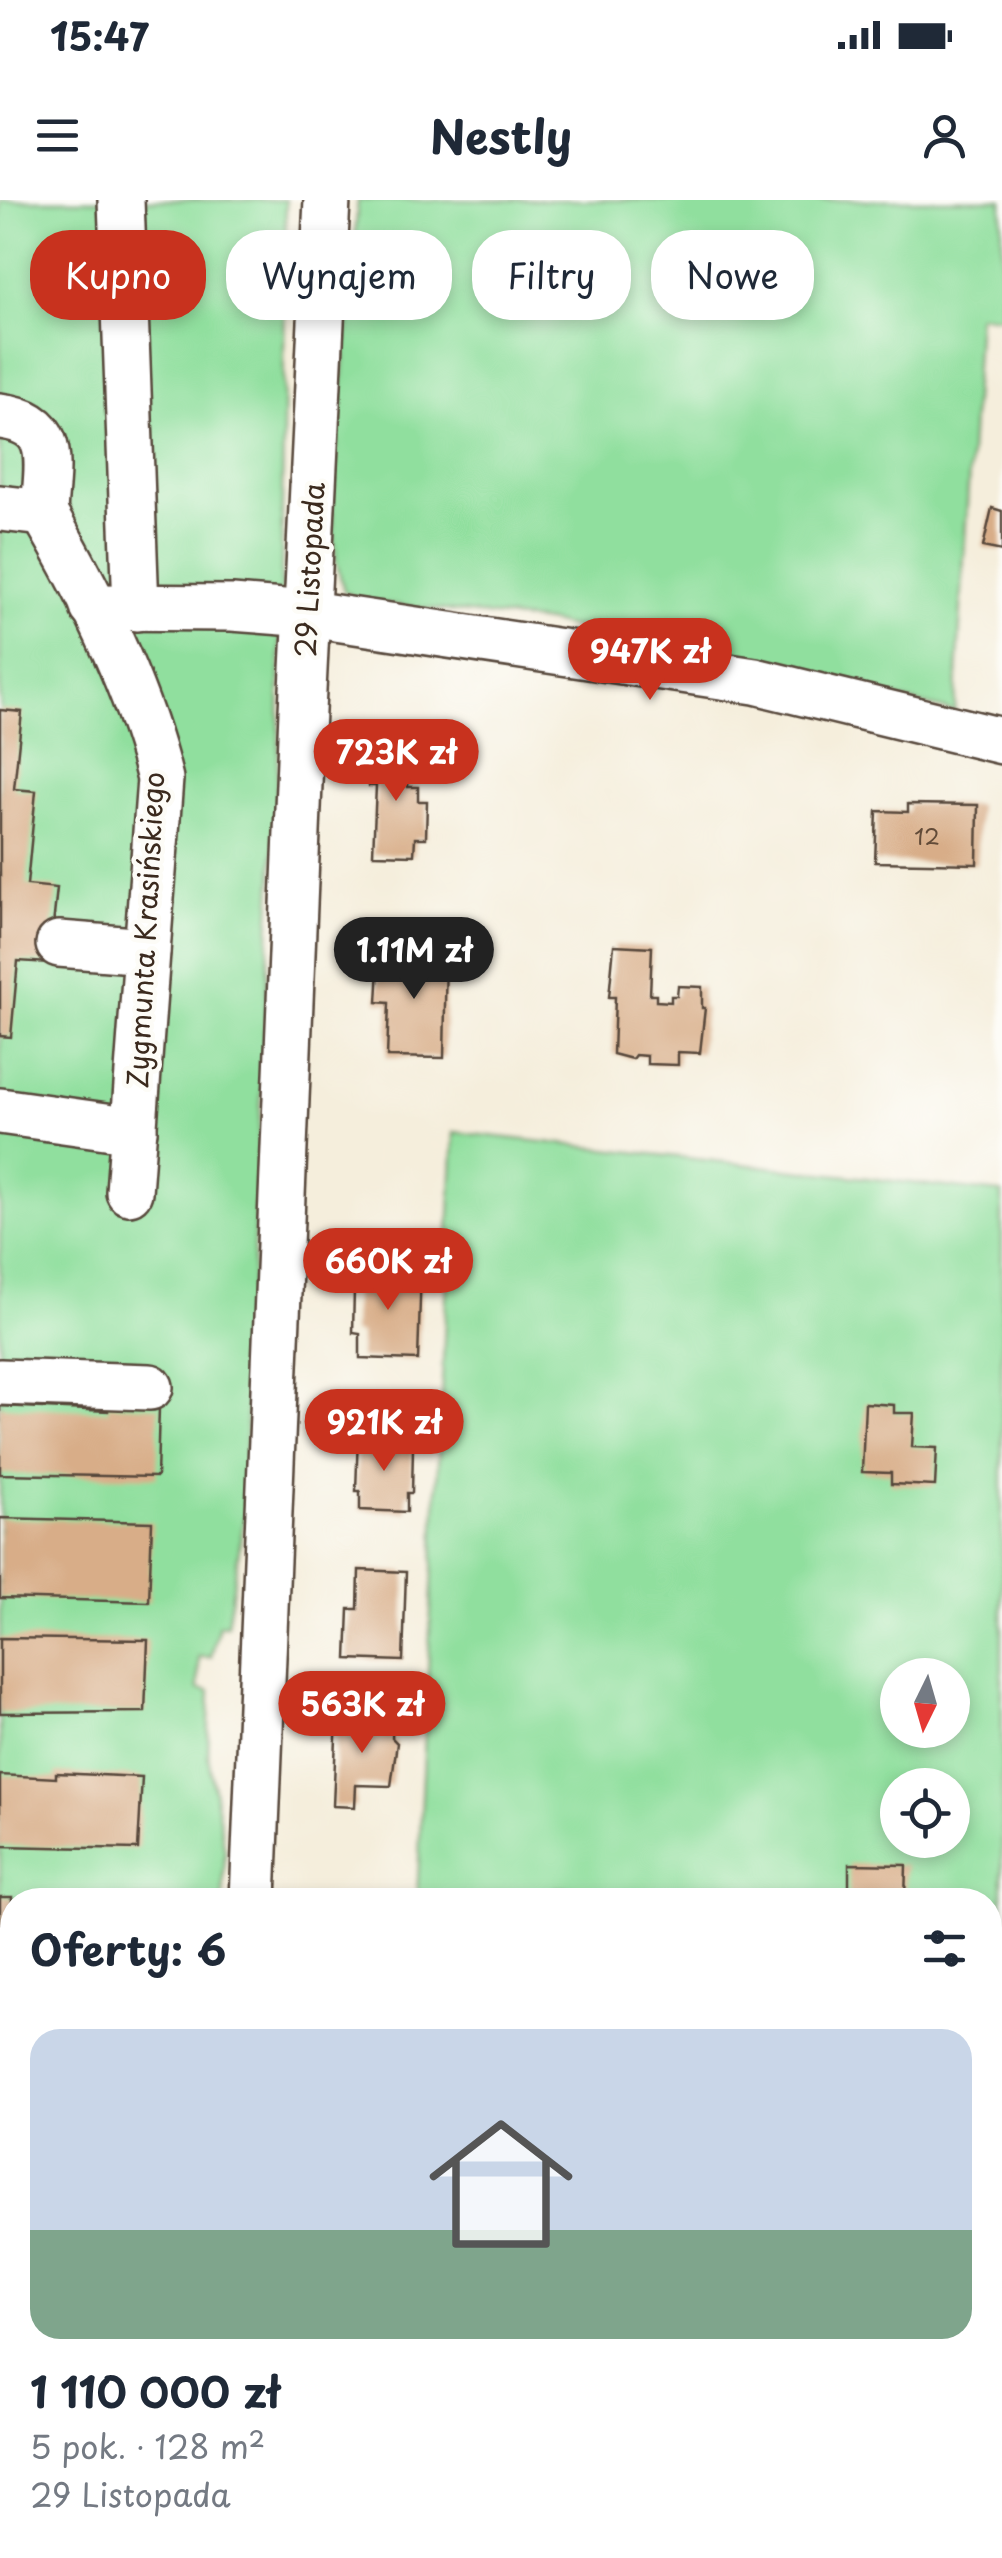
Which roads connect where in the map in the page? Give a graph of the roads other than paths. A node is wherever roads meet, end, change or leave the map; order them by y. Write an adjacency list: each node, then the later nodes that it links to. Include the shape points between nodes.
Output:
1 (121, 200): 5 (street)
2 (328, 200): 6 (street, 29 Listopada)
3 (0, 416): 4 (street, via 20,418 46,444 46,463)
4 (22, 511): 5 (street, Zygmunta Krasińskiego)
5 (114, 608): 6 (street); 9 (street, Zygmunta Krasińskiego, via 160,778)
6 (309, 614): 7 (street, via 755,681); 15 (street, 29 Listopada)
7 (1002, 740)
8 (59, 944): 9 (street)
9 (147, 951): 11 (street, Zygmunta Krasińskiego)
10 (0, 1111): 11 (street)
11 (134, 1130): 12 (street, Zygmunta Krasińskiego)
12 (129, 1192)
13 (0, 1382): 14 (street)
14 (150, 1387)
15 (253, 1888)

